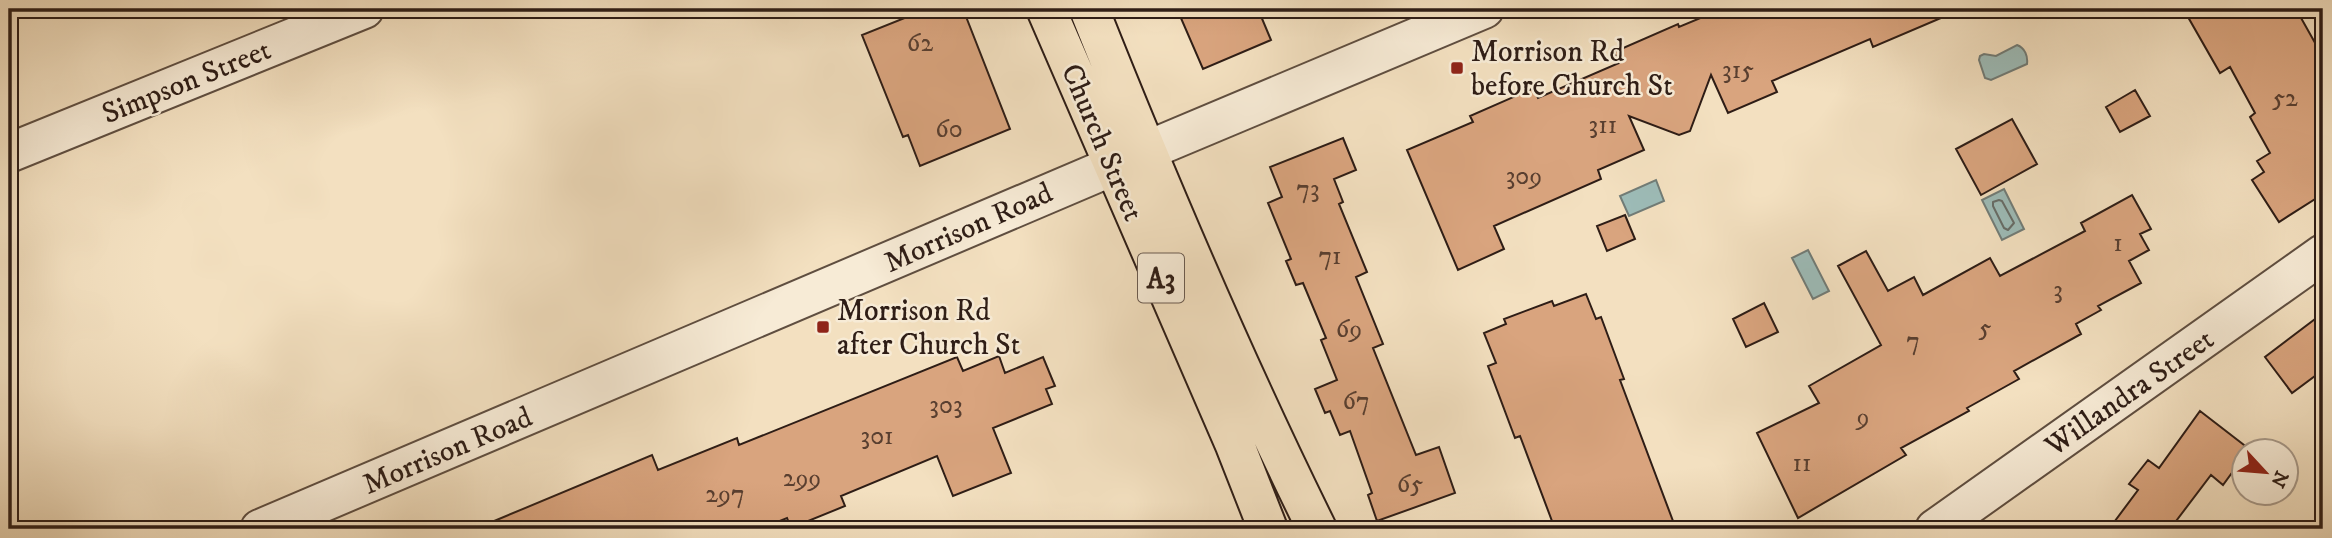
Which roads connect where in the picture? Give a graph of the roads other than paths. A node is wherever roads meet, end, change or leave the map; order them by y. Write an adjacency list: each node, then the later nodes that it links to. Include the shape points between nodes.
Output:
1 (364, 9): 5 (street, Simpson Street)
2 (1046, 9): 6 (highway, Church Street / A3)
3 (1088, 9): 6 (highway, Church Street / A3)
4 (1484, 9): 6 (street, Morrison Road)
5 (9, 153)
6 (1130, 158): 8 (highway, Church Street / A3, via 1210,390); 9 (street, Morrison Road); 12 (highway, Church Street / A3, via 1238,361)
7 (2323, 254): 13 (street, Willandra Street)
8 (1235, 445): 10 (highway); 11 (highway, A3)
9 (260, 529)
10 (1246, 529)
11 (1268, 529)
12 (1317, 529)
13 (1935, 529)

